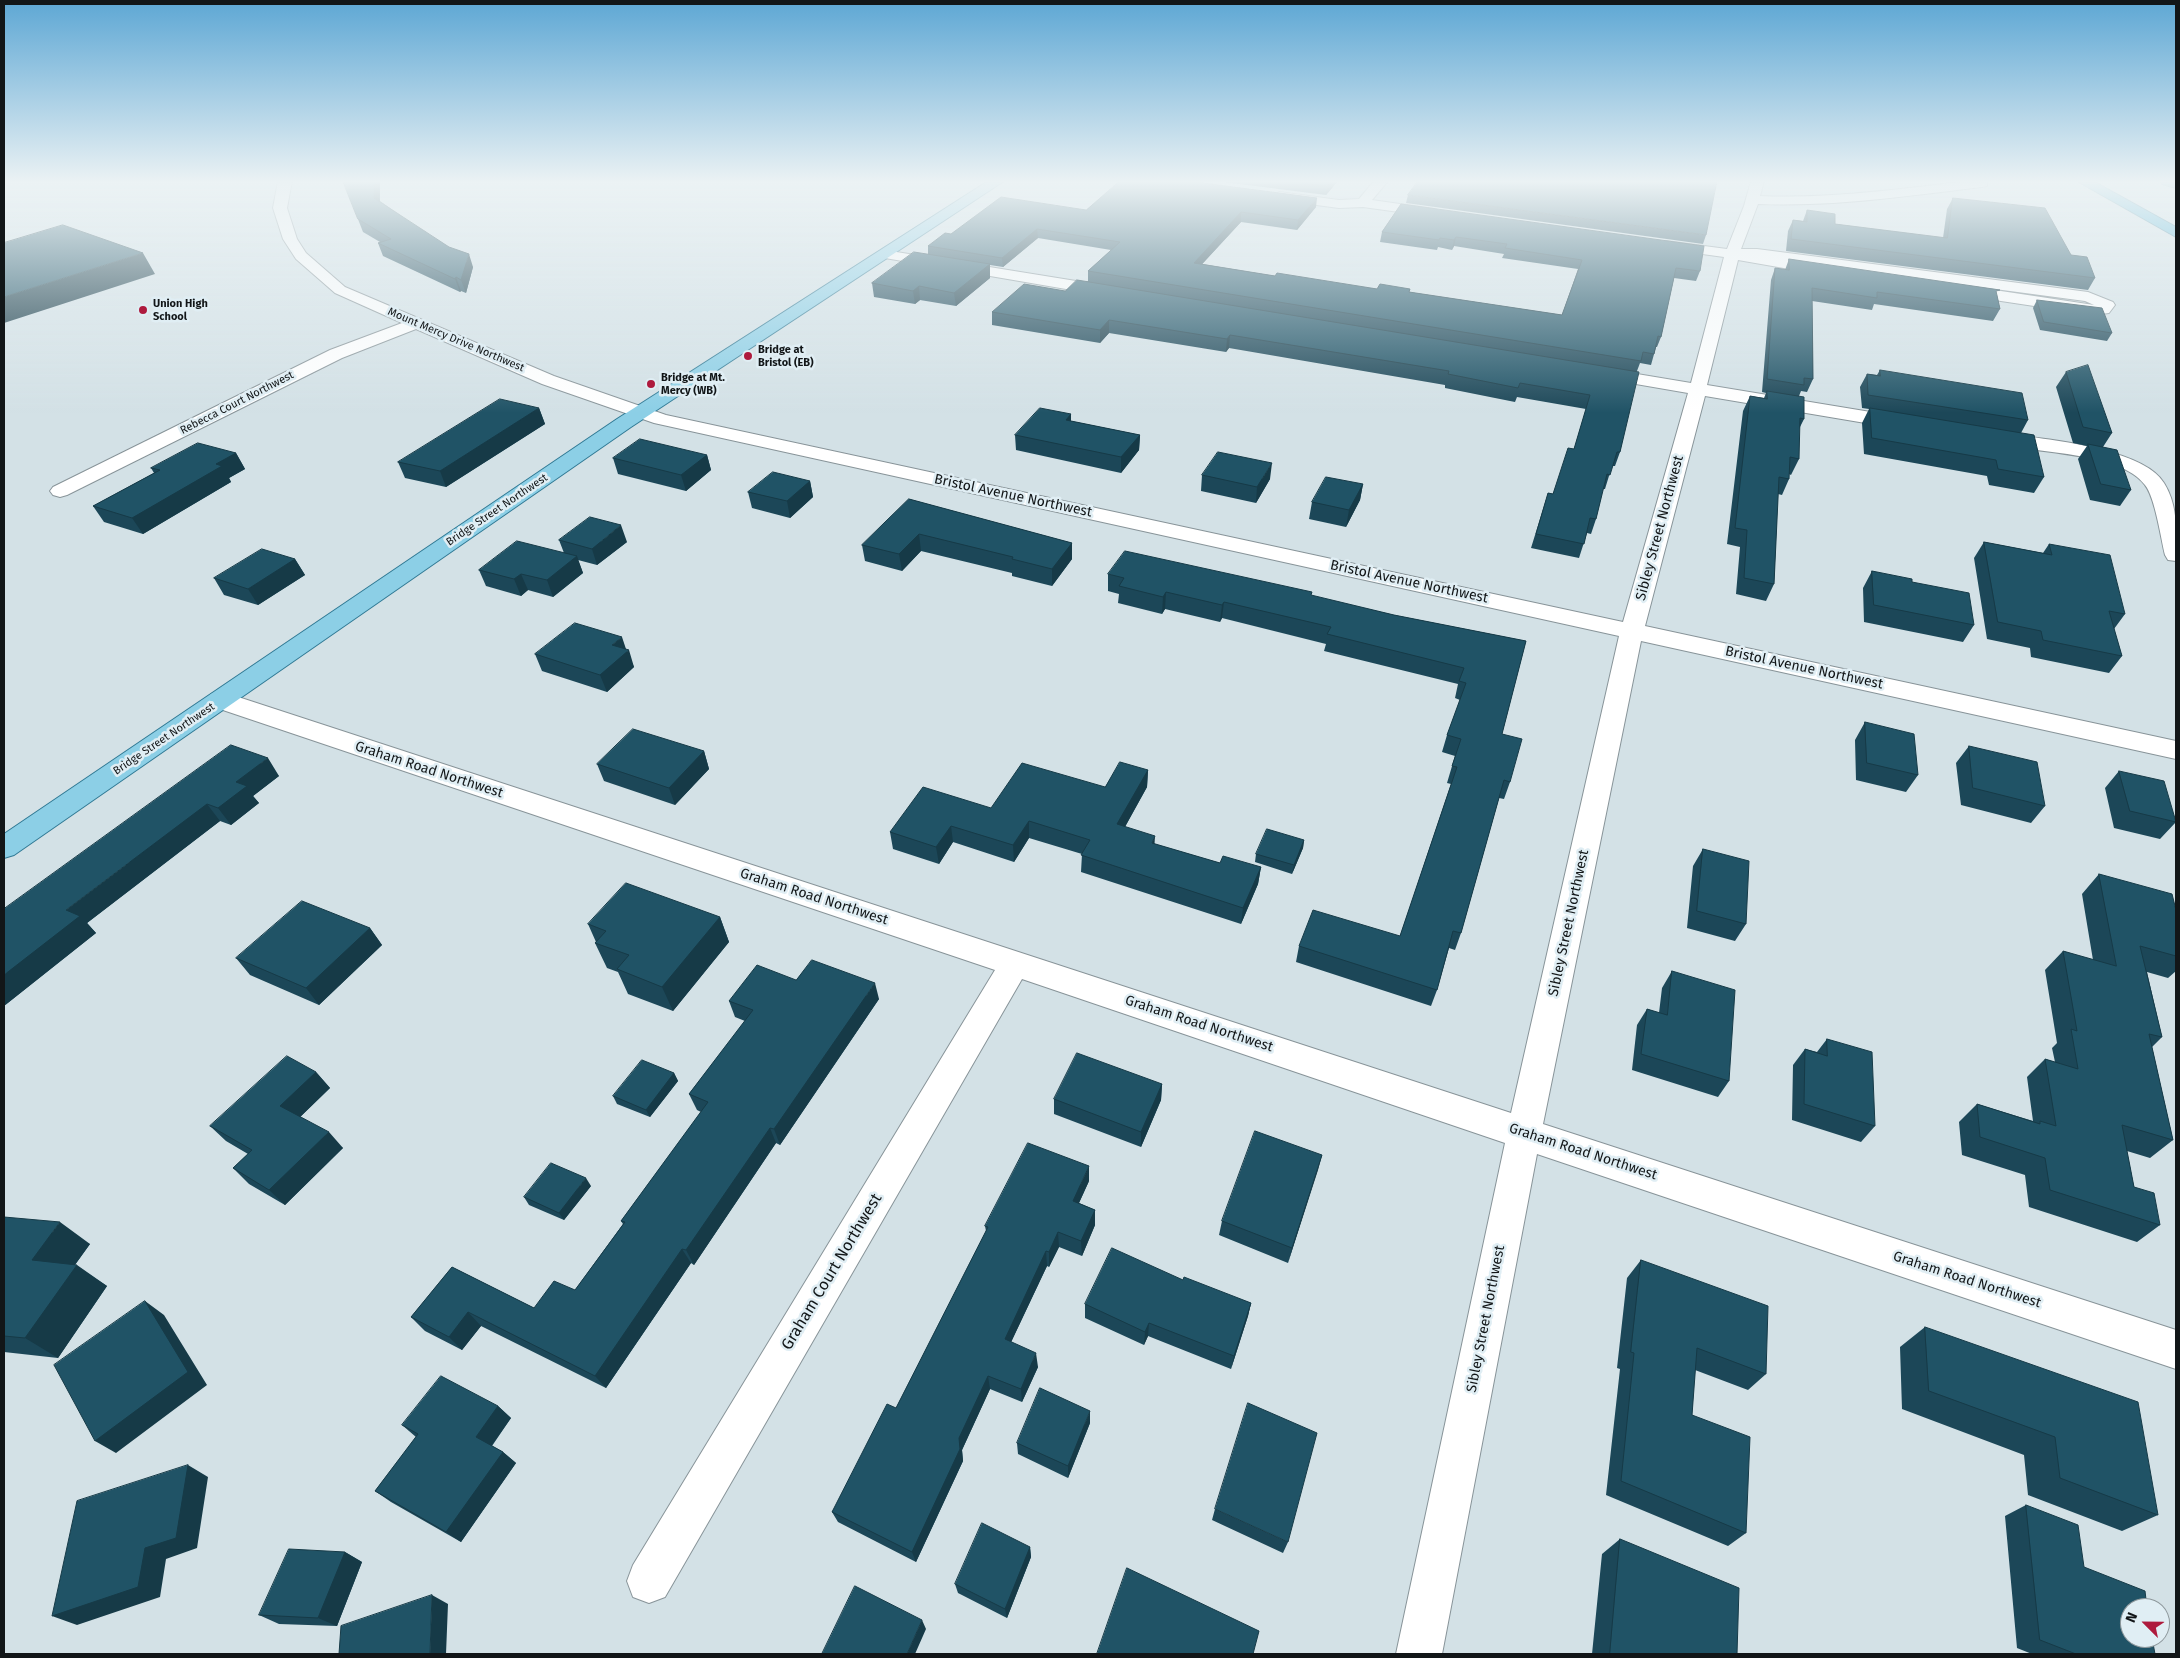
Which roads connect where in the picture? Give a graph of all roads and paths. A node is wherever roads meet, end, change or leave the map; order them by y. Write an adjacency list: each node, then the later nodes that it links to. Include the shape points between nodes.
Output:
1 (303, 258): 8 (street, Mount Mercy Drive Northwest, via 340,290)
2 (877, 258): 11 (main road, Bridge Street Northwest)
3 (910, 258): 6 (street)
4 (1731, 258): 10 (street, Sibley Street Northwest)
5 (1751, 258): 7 (street, via 2082,308 2103,310)
6 (1124, 294)
7 (2107, 305)
8 (417, 324): 11 (street, Mount Mercy Drive Northwest, via 548,380); 14 (street, Rebecca Court Northwest, via 336,354)
9 (1583, 370): 10 (street)
10 (1698, 388): 12 (street); 16 (street, Sibley Street Northwest)
11 (641, 412): 16 (street, Bristol Avenue Northwest, via 661,419); 17 (main road, Bridge Street Northwest)
12 (1916, 426)
13 (1985, 437): 15 (street, via 2054,447 2122,462 2146,474 2155,484)
14 (60, 492)
15 (2176, 555)
16 (1632, 630): 18 (street, Bristol Avenue Northwest); 21 (street, Sibley Street Northwest)
17 (220, 700): 19 (main road, Bridge Street Northwest); 20 (street, Graham Road Northwest)
18 (2176, 750)
19 (4, 848)
20 (1015, 964): 21 (street, Graham Road Northwest); 23 (street, Graham Court Northwest)
21 (1524, 1132): 22 (street, Graham Road Northwest); 24 (street, Sibley Street Northwest)
22 (2176, 1350)
23 (649, 1581)
24 (1419, 1654)

